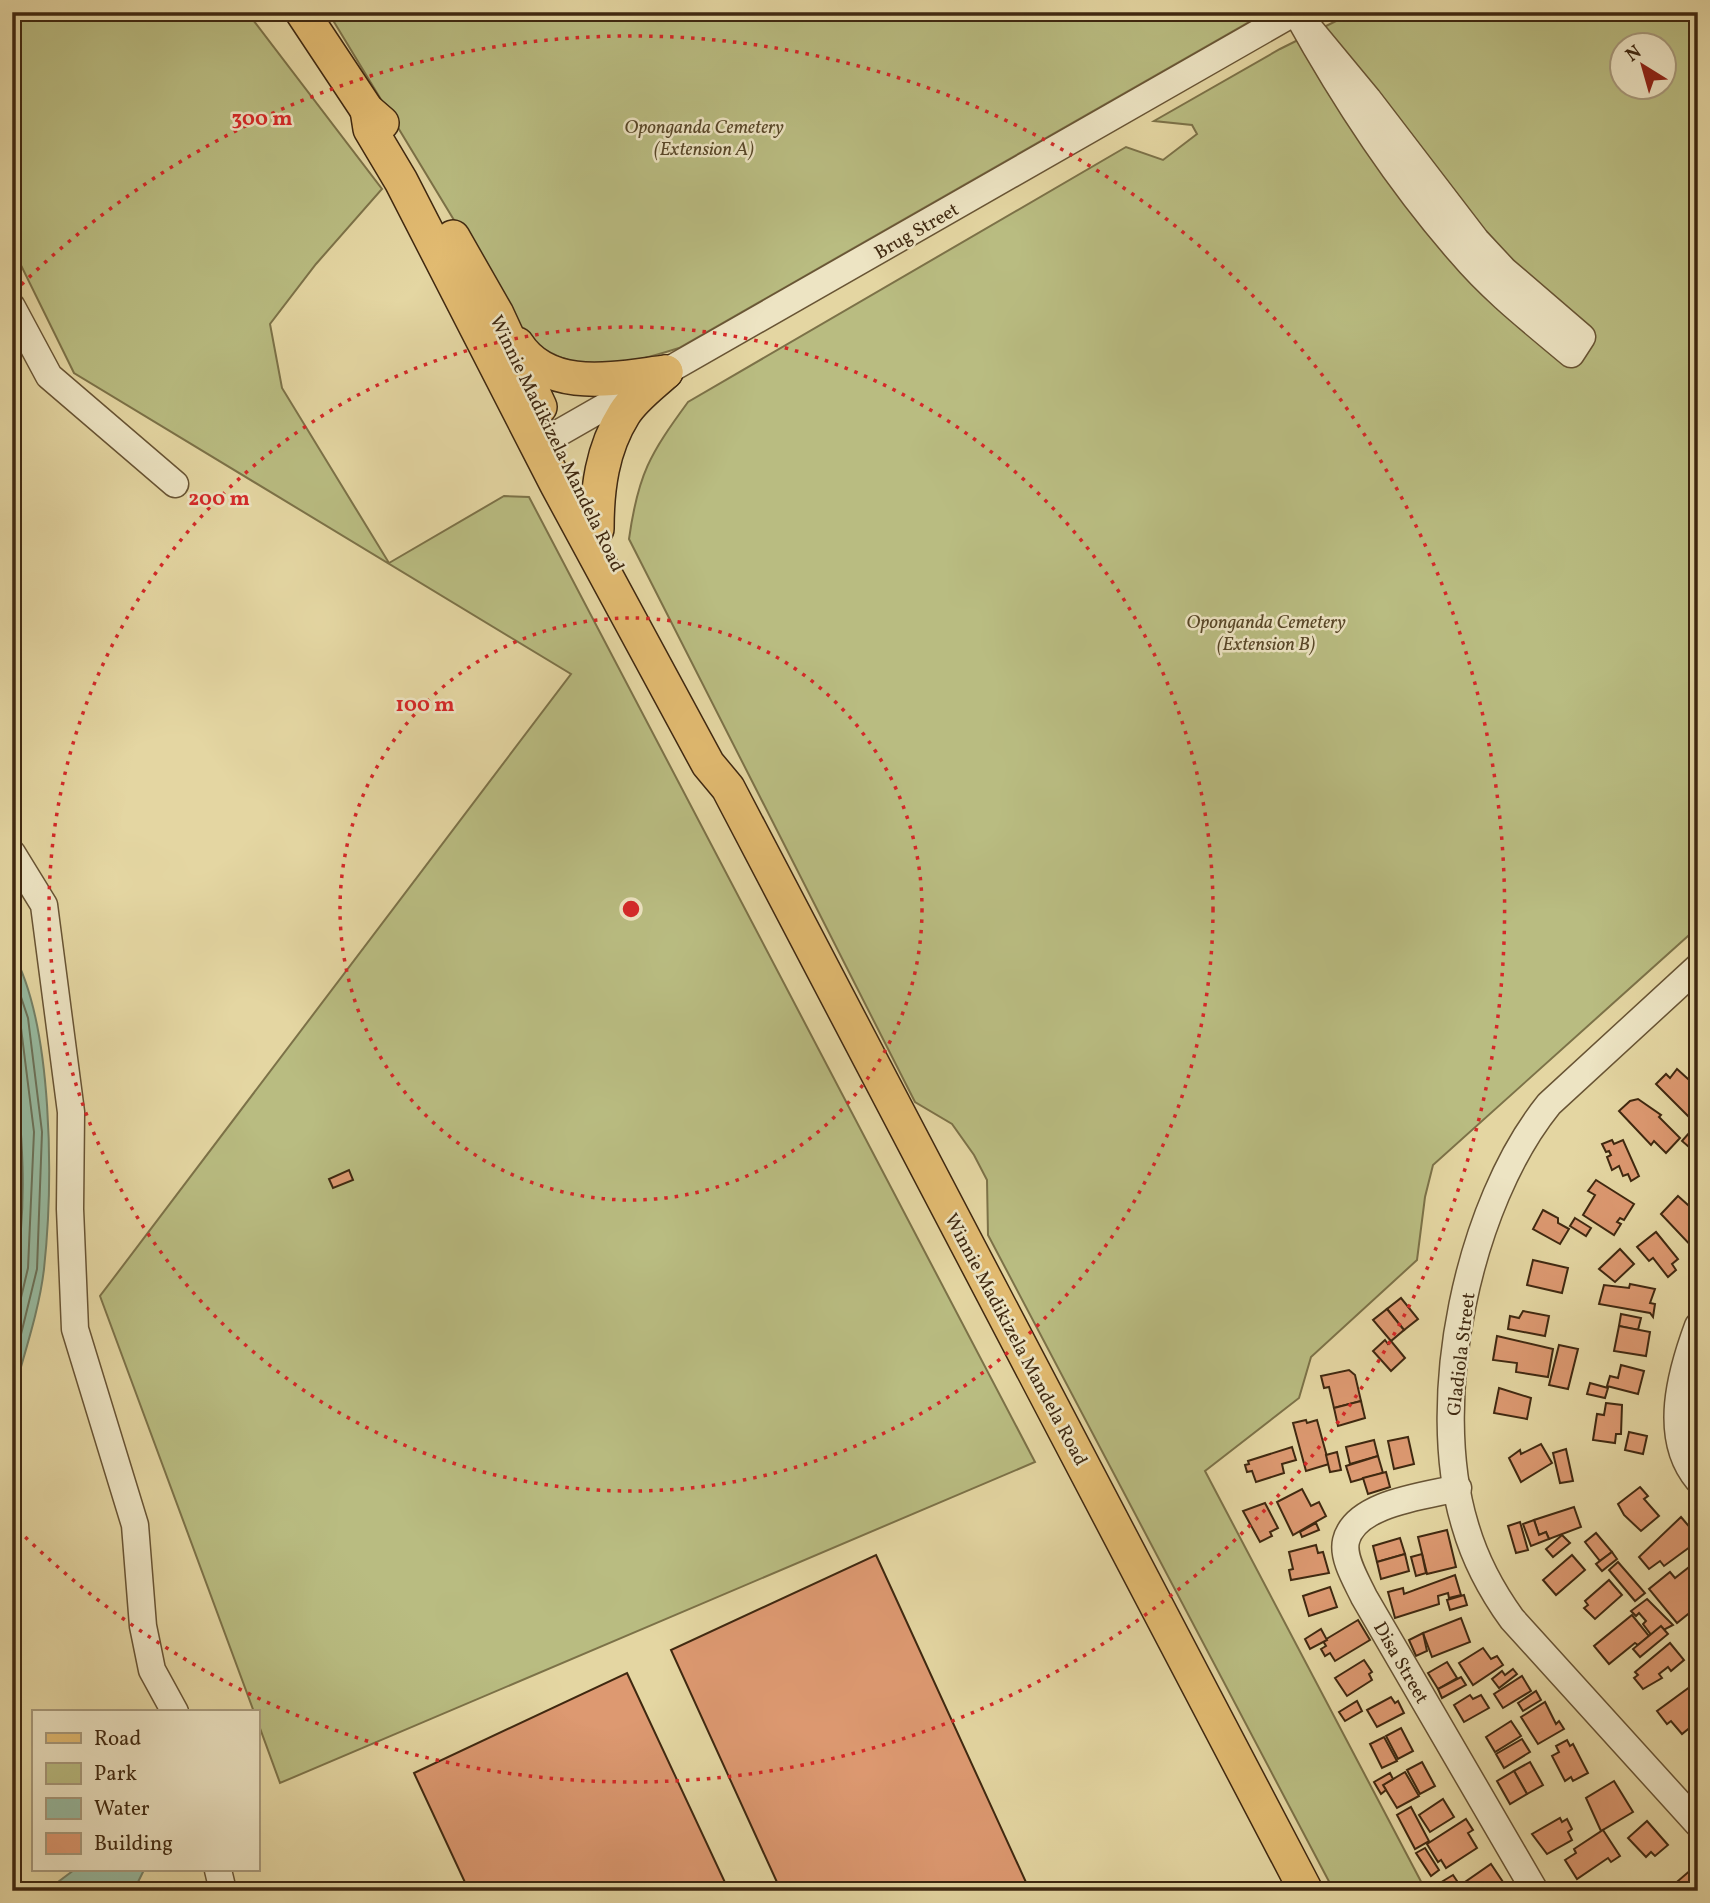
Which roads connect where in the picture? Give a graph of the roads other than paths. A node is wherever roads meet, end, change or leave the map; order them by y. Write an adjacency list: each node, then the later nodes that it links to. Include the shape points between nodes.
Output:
1 (302, 12): 3 (main road, Winnie Madikizela Mandela Road)
2 (1295, 12): 7 (street, Brug Street)
3 (367, 110): 5 (main road, Winnie Madikizela Mandela Road, via 382,122); 8 (main road, Winnie Madikizela Mandela Road, via 370,129)
4 (12, 307): 9 (street, via 48,376)
5 (497, 314): 7 (main road, via 525,356 558,374 579,380); 8 (main road, Winnie Madikizela Mandela Road)
6 (1571, 354): 6 (street, via 1461,254 1353,110 1296,12 1476,240 1582,337)
7 (666, 372): 8 (street, Brug Street); 10 (main road, via 624,413 597,486)
8 (544, 441): 10 (main road, Winnie Madikizela Mandela Road); 11 (main road, Winnie Madikizela Mandela Road, via 708,764)
9 (175, 484)
10 (597, 529): 11 (main road, Winnie Madikizela Mandela Road, via 720,758)
11 (728, 788): 21 (main road, Winnie Madikizela Mandela Road)
12 (12, 853): 17 (street, via 44,905 48,933 71,1112 75,1329 135,1525 143,1626 152,1670)
13 (1698, 967): 16 (street, Gladiola Street, via 1549,1104 1529,1128 1503,1175 1476,1256 1458,1338 1451,1430)
14 (1698, 1326): 15 (street, via 1678,1390 1684,1454)
15 (1698, 1480)
16 (1458, 1488): 18 (street, Gladiola Street, via 1480,1568 1512,1619); 22 (street, Disa Street, via 1386,1505 1359,1518 1346,1542 1348,1555 1364,1597)
17 (174, 1710)
18 (1698, 1824)
19 (218, 1871): 20 (street)
20 (223, 1891)
21 (1307, 1891)
22 (1535, 1891)

